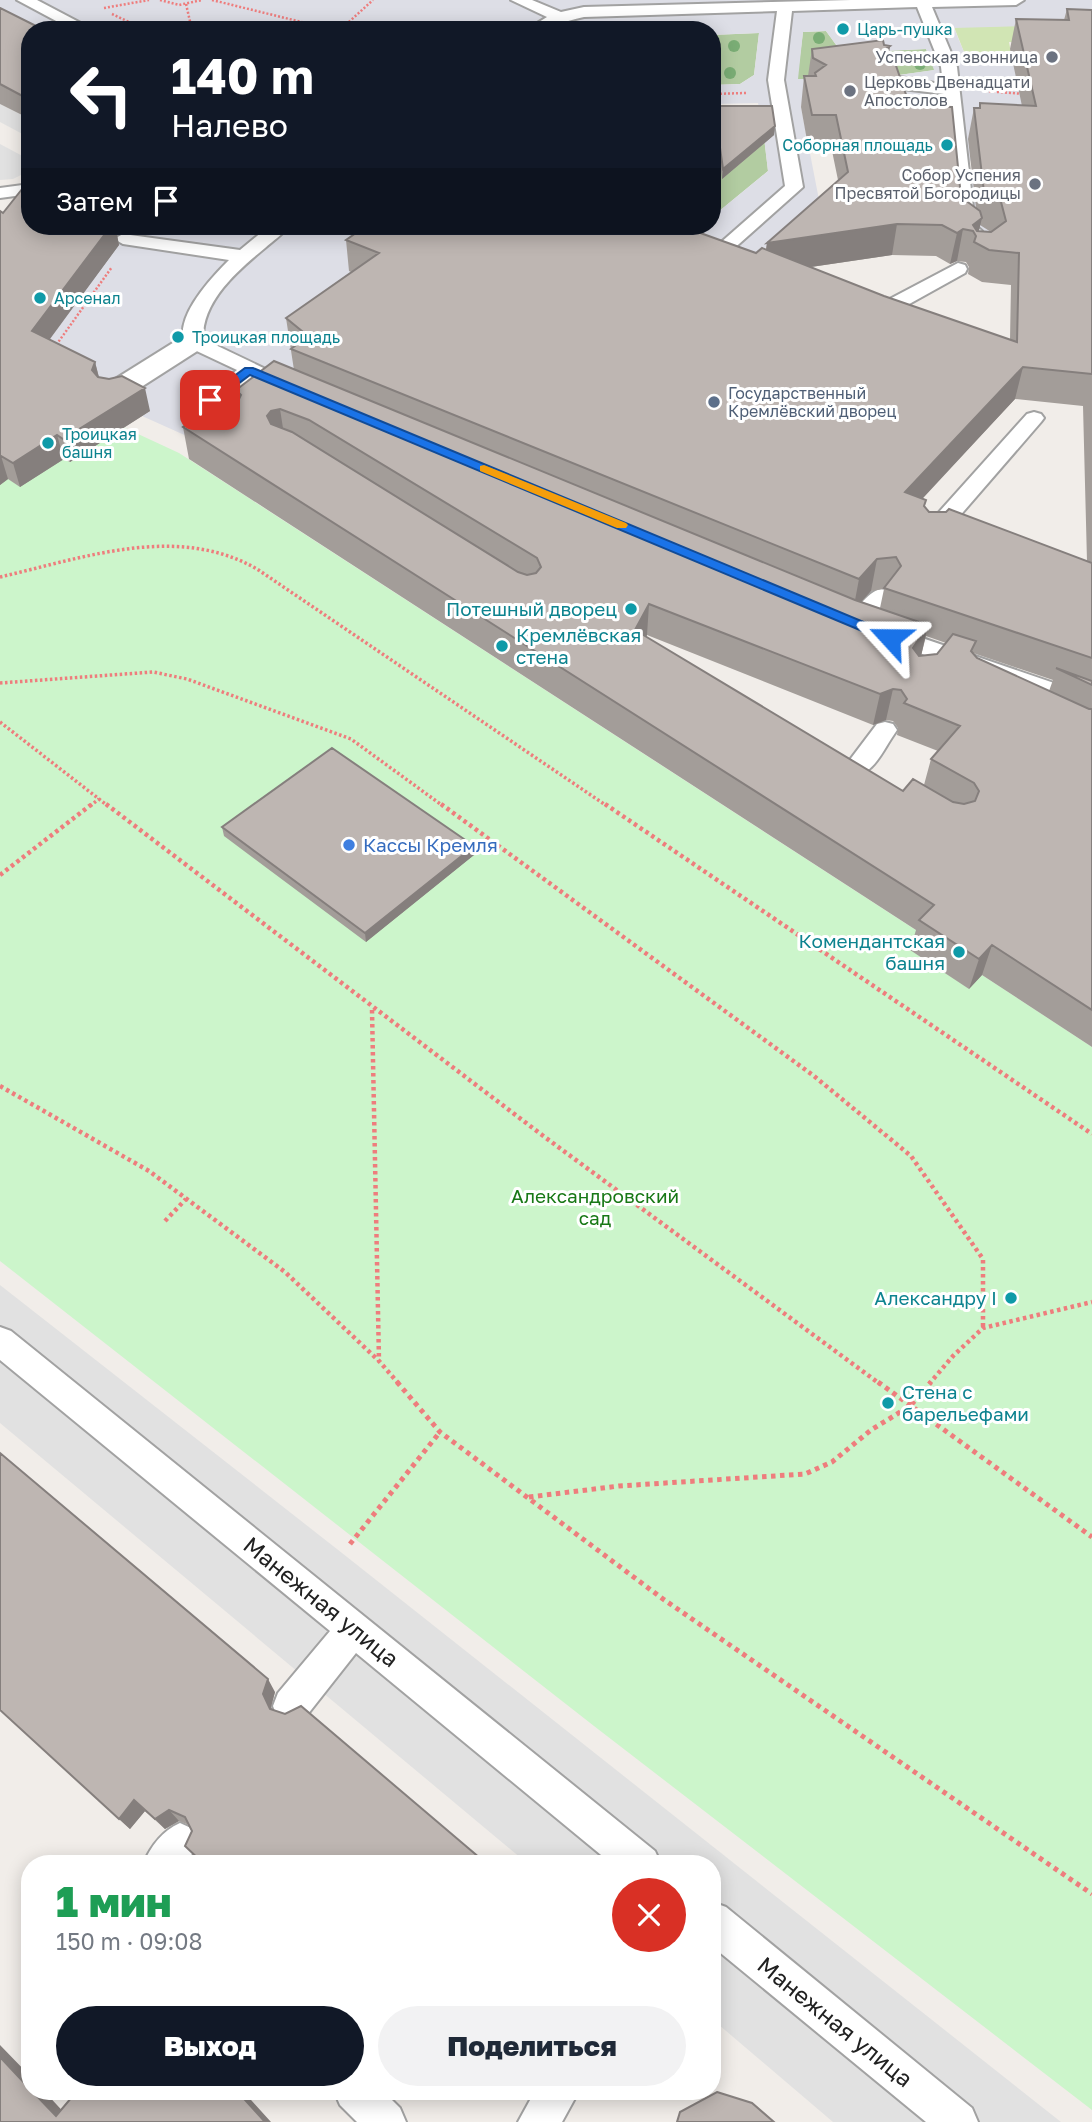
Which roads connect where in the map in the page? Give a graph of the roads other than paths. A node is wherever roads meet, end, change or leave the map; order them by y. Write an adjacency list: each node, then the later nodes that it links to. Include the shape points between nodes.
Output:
1 (25, 0): 8 (lane)
2 (519, 0): 7 (lane)
3 (1016, 0): 4 (lane)
4 (923, 3): 6 (lane); 11 (lane, via 949,67)
5 (620, 5): 6 (lane); 7 (lane)
6 (785, 7): 12 (lane)
7 (560, 17): 9 (lane)
8 (68, 21)
9 (552, 21)
10 (888, 88): 11 (lane, via 911,94 922,88)
11 (952, 89): 18 (lane, via 966,228 985,238)
12 (777, 90): 13 (lane); 20 (lane, via 794,187 720,251 724,259)
13 (799, 90)
14 (21, 190): 15 (lane)
15 (0, 193)
16 (269, 235): 19 (lane)
17 (123, 239): 19 (lane)
18 (986, 245)
19 (242, 256): 23 (lane, via 196,316 190,330)
20 (750, 262)
21 (958, 268): 22 (lane, via 886,309)
22 (856, 298)
23 (193, 342): 24 (lane); 25 (street)
24 (249, 371): 26 (lane); 28 (lane, via 203,410)
25 (114, 392)
26 (313, 397)
27 (1034, 418): 29 (lane)
28 (234, 427)
29 (930, 536)
30 (881, 596): 31 (lane)
31 (857, 623): 32 (lane); 33 (lane, via 929,666)
32 (1092, 705)
33 (1041, 711)
34 (885, 730): 36 (lane)
35 (835, 754): 36 (lane)
36 (858, 767): 37 (lane)
37 (882, 781)
38 (0, 1341): 39 (lane, Манежная улица)
39 (354, 1629): 40 (lane); 41 (lane, Манежная улица)
40 (291, 1706)
41 (631, 1855)
42 (721, 1928): 47 (lane, Манежная улица)
43 (363, 2100): 45 (lane)
44 (553, 2100): 46 (lane)
45 (386, 2122)
46 (538, 2122)
47 (958, 2122)

